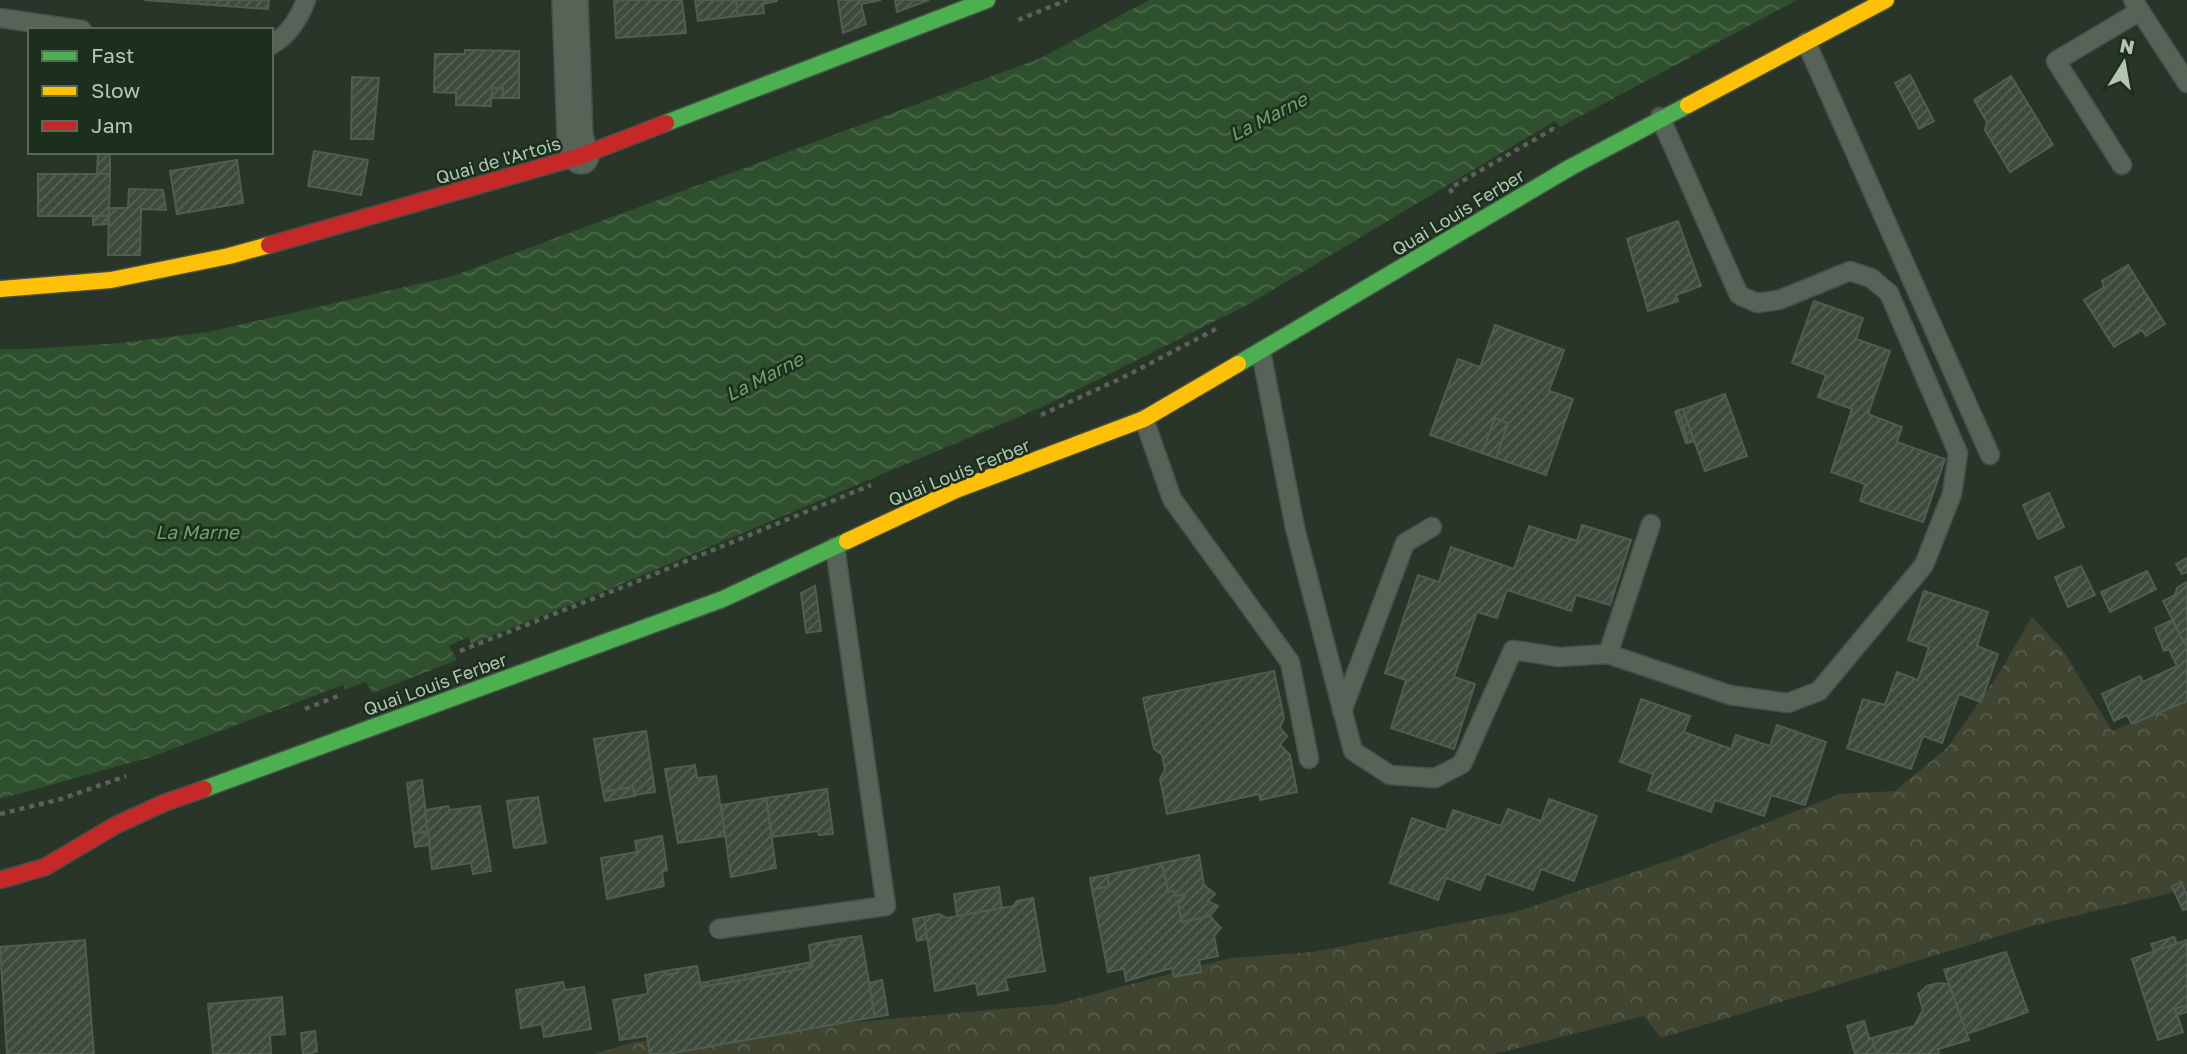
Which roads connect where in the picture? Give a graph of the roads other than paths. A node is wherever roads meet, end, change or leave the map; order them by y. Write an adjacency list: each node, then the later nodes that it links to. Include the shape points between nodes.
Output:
1 (306, 0): 9 (lane, via 297,21)
2 (570, 0): 12 (street, via 575,137)
3 (987, 0): 12 (street, Quai de l'Artois)
4 (1886, 0): 8 (street, Quai Louis Ferber)
5 (2136, 6): 10 (lane); 13 (lane, via 2056,61)
6 (0, 18): 7 (lane)
7 (68, 28)
8 (1806, 42): 11 (street, Quai Louis Ferber); 17 (lane)
9 (273, 45)
10 (2187, 83)
11 (1660, 117): 15 (street, Quai Louis Ferber); 21 (lane, via 1739,295 1757,303 1779,300 1850,271 1871,278 1889,293 1958,453 1952,494 1924,565 1819,691 1788,703 1730,695)
12 (581, 156): 14 (street, Quai de l'Artois, via 229,256 111,280)
13 (2122, 165)
14 (0, 289)
15 (1261, 351): 16 (street, Quai Louis Ferber); 22 (lane, via 1295,528)
16 (1144, 419): 20 (street, Quai Louis Ferber, via 956,490); 23 (lane, via 1172,499 1290,662)
17 (1990, 455)
18 (1651, 524): 21 (lane)
19 (1432, 527): 22 (lane, via 1405,543)
20 (835, 547): 24 (street, Quai Louis Ferber, via 723,599 164,803 45,867); 25 (lane, via 886,905)
21 (1608, 654): 22 (lane, via 1559,657 1513,650 1462,764 1435,778 1390,775 1353,751)
22 (1342, 711)
23 (1309, 759)
24 (0, 880)
25 (719, 929)

